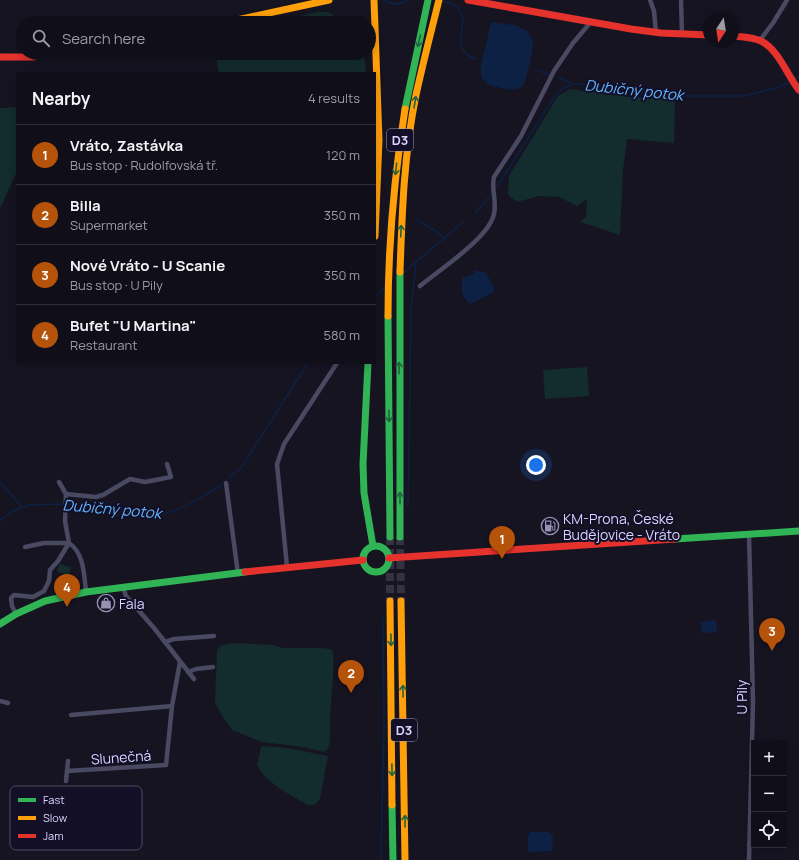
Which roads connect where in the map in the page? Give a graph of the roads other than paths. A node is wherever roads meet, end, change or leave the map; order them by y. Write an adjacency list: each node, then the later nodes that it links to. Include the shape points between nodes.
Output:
1 (329, 0): 9 (main road)
2 (374, 0): 10 (main road)
3 (468, 0): 11 (main road)
4 (650, 0): 12 (street)
5 (681, 0): 13 (street)
6 (787, 0): 16 (street)
7 (428, 2): 31 (main road, D3, one-way to 31, via 408,93 392,214 388,279)
8 (439, 2): 32 (main road, D3, one-way to 8, via 399,270 407,156 416,96)
9 (255, 16)
10 (375, 16)
11 (590, 23): 12 (main road); 22 (street, via 554,71 521,136 494,177 494,214 488,227 469,247)
12 (656, 32): 13 (main road)
13 (682, 34): 14 (main road)
14 (703, 35)
15 (739, 36): 16 (main road)
16 (760, 40): 20 (main road, via 770,46)
17 (376, 48): 21 (main road, via 379,140)
18 (0, 56): 19 (main road)
19 (16, 57)
20 (799, 90)
21 (376, 212)
22 (420, 286)
23 (336, 364): 38 (street, via 284,444 277,464)
24 (368, 364): 34 (main road, via 363,464 364,492)
25 (167, 464): 28 (street, via 171,477 145,482 130,479 96,497)
26 (58, 482): 28 (street)
27 (226, 483): 39 (street)
28 (66, 494): 33 (street, via 65,521)
29 (799, 531): 30 (main road)
30 (749, 534): 36 (main road); 61 (street, U Pily, via 753,674)
31 (390, 537)
32 (400, 537)
33 (69, 543): 35 (street, via 44,543); 41 (street, via 80,555); 44 (street, via 50,570 49,581 44,591 33,597 14,595 11,598)
34 (373, 546): 36 (main road, via 386,550); 37 (main road, via 367,550)
35 (25, 547)
36 (389, 558): 37 (main road, via 383,570 375,572 367,568)
37 (363, 560): 38 (main road)
38 (287, 567): 39 (main road)
39 (238, 574): 40 (main road)
40 (122, 587): 41 (main road); 47 (street, via 126,596)
41 (86, 592): 44 (main road, via 45,601)
42 (390, 601): 59 (main road, D3, one-way to 59)
43 (401, 601): 60 (main road, D3, one-way to 43)
44 (16, 614): 45 (main road)
45 (0, 624)
46 (214, 636): 47 (street)
47 (165, 642): 48 (street)
48 (180, 662): 50 (street); 54 (street, Slunečná)
49 (213, 667): 50 (street)
50 (190, 671): 51 (street)
51 (194, 679)
52 (0, 701): 53 (street)
53 (8, 703)
54 (172, 706): 55 (street); 57 (street, Slunečná, via 166,765)
55 (71, 715)
56 (68, 761): 57 (street)
57 (67, 771): 58 (street)
58 (66, 781)
59 (393, 860)
60 (405, 860)
61 (749, 860)

